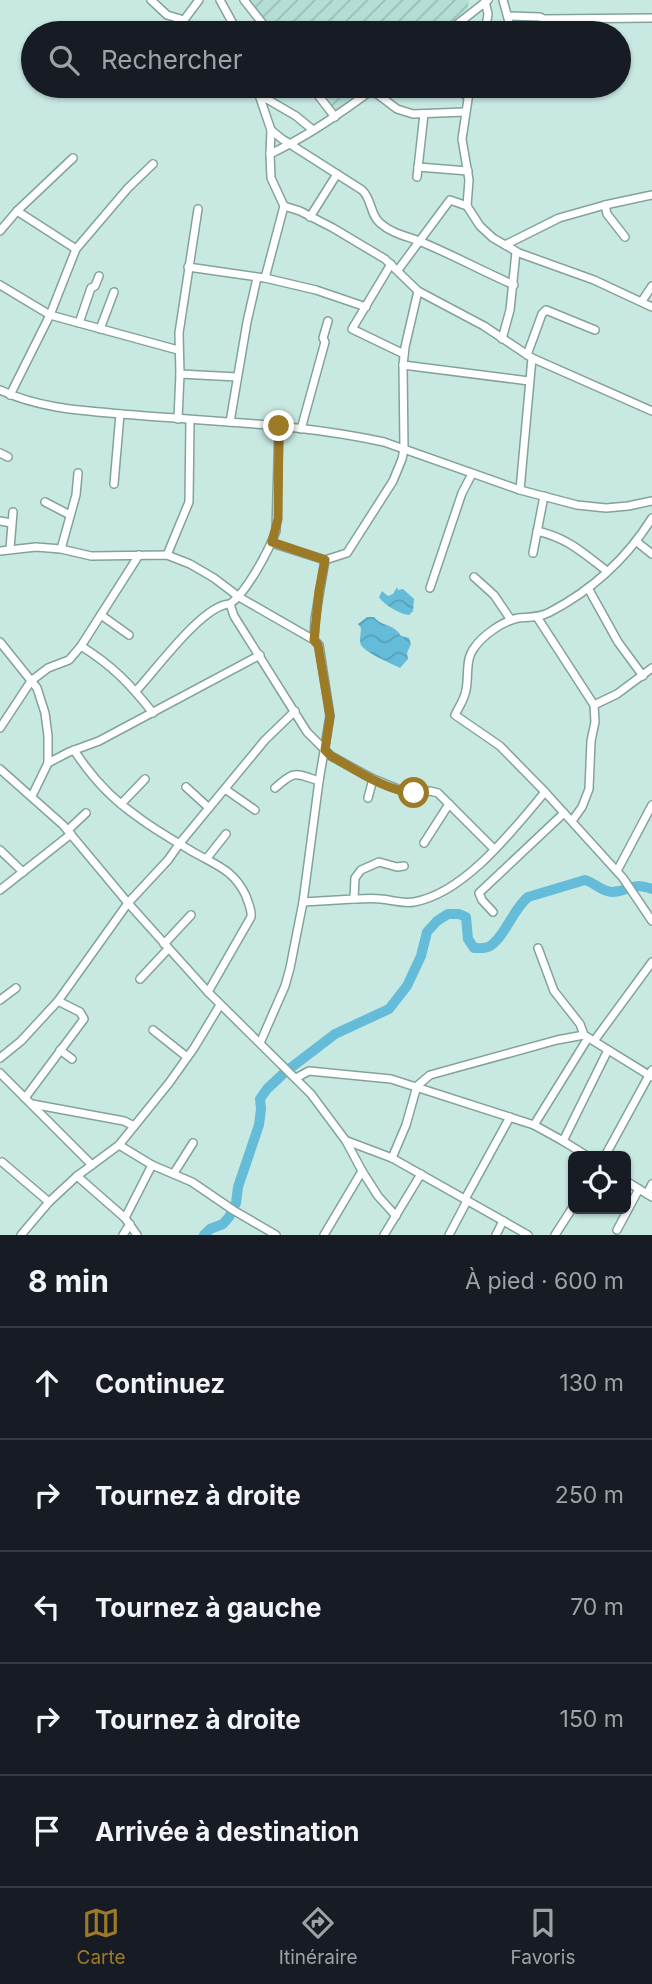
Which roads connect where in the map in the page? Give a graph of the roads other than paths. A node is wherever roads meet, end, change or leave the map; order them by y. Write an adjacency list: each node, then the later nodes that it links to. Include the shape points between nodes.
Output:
1 (151, 0): 2 (street, via 167,15 184,20)
2 (198, 0)
3 (220, 0): 11 (street)
4 (244, 0): 12 (street)
5 (503, 0): 7 (street)
6 (486, 1): 13 (street); 14 (street)
7 (508, 16): 8 (street); 15 (street)
8 (544, 19): 9 (street); 16 (street)
9 (591, 19): 10 (street); 17 (street)
10 (652, 19)
11 (231, 21)
12 (261, 21)
13 (461, 21)
14 (487, 21)
15 (509, 21)
16 (547, 21)
17 (588, 21)
18 (261, 98): 27 (street)
19 (264, 98): 28 (street)
20 (320, 98): 26 (street)
21 (361, 98): 26 (street)
22 (385, 98): 25 (street, via 397,109)
23 (468, 98): 24 (street)
24 (466, 112): 25 (street); 34 (street, via 462,139)
25 (424, 114): 33 (street)
26 (335, 117): 28 (street)
27 (271, 130): 29 (street); 30 (street)
28 (313, 130): 29 (street)
29 (290, 144): 30 (street); 35 (street)
30 (270, 154): 39 (street, via 271,178)
31 (73, 158): 42 (street)
32 (153, 164): 48 (street)
33 (418, 167): 34 (street); 36 (street)
34 (468, 171): 40 (street)
35 (337, 174): 43 (street); 46 (street, via 367,195 382,225)
36 (417, 177)
37 (652, 195): 38 (street)
38 (606, 205): 45 (street, via 607,214); 47 (street, via 559,218)
39 (284, 206): 43 (street); 54 (street)
40 (467, 206): 46 (street, via 450,200); 47 (street, via 480,226)
41 (198, 209): 51 (street)
42 (17, 211): 44 (street); 48 (street)
43 (310, 216): 50 (street)
44 (0, 231)
45 (625, 237)
46 (420, 242): 52 (street); 56 (street)
47 (505, 245): 49 (street)
48 (76, 249): 63 (street)
49 (516, 252): 56 (street); 60 (street)
50 (391, 264): 52 (street); 61 (street)
51 (188, 267): 54 (street); 69 (street)
52 (398, 270): 58 (street)
53 (99, 276): 65 (street)
54 (261, 278): 61 (street); 74 (street)
55 (0, 285): 63 (street)
56 (513, 285): 68 (street)
57 (652, 286): 60 (street)
58 (418, 291): 68 (street); 70 (street)
59 (114, 292): 66 (street)
60 (642, 301): 62 (street)
61 (366, 307): 70 (street, via 352,329)
62 (652, 307)
63 (50, 316): 65 (street); 77 (street)
64 (328, 321): 84 (street)
65 (79, 323): 66 (street)
66 (100, 329): 69 (street)
67 (595, 330): 71 (street, via 546,310)
68 (502, 339): 71 (street)
69 (178, 350): 73 (street)
70 (404, 354): 72 (street)
71 (530, 357): 75 (street); 78 (street)
72 (403, 365): 75 (street); 85 (street)
73 (180, 374): 74 (street); 80 (street)
74 (237, 377): 82 (street)
75 (529, 381): 91 (street)
76 (0, 390): 77 (street)
77 (10, 395): 79 (street, via 50,406)
78 (652, 411)
79 (120, 414): 80 (street); 90 (street)
80 (178, 419): 81 (street)
81 (190, 420): 82 (street); 109 (street, via 189,502)
82 (230, 422): 83 (street)
83 (279, 426): 84 (street); 101 (street, via 278,519)
84 (301, 429): 85 (street)
85 (404, 449): 89 (street); 110 (street, via 393,481 347,553)
86 (0, 453): 87 (street)
87 (8, 457)
88 (78, 473): 96 (street)
89 (472, 474): 91 (street); 113 (street)
90 (114, 484)
91 (520, 490): 92 (street)
92 (544, 496): 93 (street, via 606,508); 100 (street)
93 (652, 501)
94 (45, 502): 96 (street)
95 (13, 512): 99 (street)
96 (70, 514): 104 (street)
97 (652, 518): 102 (street)
98 (0, 522): 99 (street)
99 (11, 523): 103 (street)
100 (537, 531): 106 (street); 111 (street, via 574,545)
101 (272, 542): 110 (street); 115 (street)
102 (636, 542): 107 (street); 111 (street)
103 (10, 549): 104 (street); 105 (street)
104 (61, 549): 108 (street, via 91,556)
105 (0, 551)
106 (533, 553)
107 (652, 554)
108 (139, 555): 109 (street); 117 (street)
109 (167, 555): 115 (street, via 190,564)
110 (325, 560): 121 (street)
111 (607, 571): 114 (street)
112 (474, 578): 119 (street, via 494,595)
113 (430, 588)
114 (588, 588): 118 (street); 126 (street)
115 (239, 597): 116 (street); 121 (street)
116 (230, 604): 124 (street); 128 (street, via 219,607 181,637)
117 (101, 615): 120 (street); 123 (street)
118 (537, 617): 119 (street); 129 (street)
119 (511, 620): 143 (street, via 472,650 466,692 455,715 500,746)
120 (129, 635)
121 (314, 640): 134 (street, via 330,716)
122 (0, 642): 127 (street)
123 (81, 646): 127 (street, via 69,660); 128 (street)
124 (260, 655): 130 (street); 131 (street)
125 (652, 668): 126 (street)
126 (643, 676): 129 (street)
127 (31, 681): 132 (street); 135 (street, via 45,713)
128 (136, 691): 131 (street)
129 (594, 705): 153 (street, via 589,789)
130 (295, 711): 134 (street); 142 (street)
131 (153, 713): 133 (street)
132 (0, 728)
133 (74, 750): 135 (street); 146 (street)
134 (325, 750): 138 (street); 139 (street)
135 (48, 763): 144 (street)
136 (0, 769): 144 (street)
137 (145, 779): 146 (street)
138 (373, 779): 145 (street); 147 (street, via 405,792 434,791)
139 (319, 781): 141 (street, via 295,774); 168 (street)
140 (186, 787): 149 (street)
141 (275, 788)
142 (225, 789): 149 (street); 150 (street)
143 (545, 792): 152 (street); 160 (street)
144 (32, 796): 156 (street)
145 (368, 798)
146 (121, 804): 158 (street)
147 (449, 804): 159 (street); 160 (street)
148 (652, 805): 154 (street)
149 (209, 808): 158 (street)
150 (255, 810)
151 (86, 813): 156 (street)
152 (564, 813): 153 (street); 170 (street, via 479,893)
153 (572, 821): 164 (street)
154 (643, 822): 155 (street); 164 (street)
155 (652, 826)
156 (69, 832): 165 (street); 169 (street)
157 (226, 834): 162 (street)
158 (180, 843): 162 (street); 169 (street)
159 (424, 843)
160 (494, 849): 167 (street, via 455,885 430,898 410,903)
161 (0, 850): 165 (street)
162 (207, 858): 178 (street, via 236,878 252,914)
163 (404, 866): 167 (street, via 379,862 361,870 355,878)
164 (617, 871): 172 (street)
165 (23, 872): 166 (street)
166 (1, 886)
167 (354, 899): 168 (street)
168 (303, 902): 184 (street, via 285,986)
169 (128, 903): 173 (street); 180 (street)
170 (493, 912)
171 (191, 915): 173 (street)
172 (652, 921)
173 (166, 946): 176 (street); 178 (street)
174 (538, 948): 183 (street, via 554,991)
175 (652, 962): 183 (street)
176 (140, 979)
177 (16, 988): 179 (street)
178 (208, 992): 181 (street)
179 (0, 1000)
180 (58, 1001): 185 (street, via 84,1019); 188 (street)
181 (220, 1005): 184 (street); 187 (street)
182 (153, 1030): 187 (street)
183 (588, 1038): 186 (street); 193 (street, via 557,1040 430,1075); 196 (street)
184 (260, 1043): 192 (street)
185 (60, 1050): 189 (street); 194 (street)
186 (608, 1050): 191 (street); 199 (street)
187 (187, 1057): 197 (street)
188 (0, 1058)
189 (72, 1059)
190 (0, 1073): 194 (street)
191 (651, 1074): 203 (street)
192 (293, 1076): 193 (street, via 309,1071); 198 (street)
193 (417, 1086): 195 (street); 204 (street)
194 (28, 1101): 197 (street); 206 (street)
195 (510, 1117): 196 (street); 214 (street)
196 (534, 1125): 199 (street)
197 (134, 1126): 201 (street)
198 (346, 1141): 204 (street); 208 (street)
199 (563, 1141): 202 (street)
200 (193, 1143): 209 (street)
201 (119, 1145): 206 (street); 207 (street)
202 (579, 1151)
203 (608, 1151)
204 (392, 1158): 210 (street)
205 (2, 1162): 215 (street)
206 (92, 1165): 211 (street)
207 (152, 1165): 209 (street); 218 (street)
208 (362, 1171): 217 (street); 225 (street)
209 (174, 1173): 224 (street)
210 (421, 1174): 214 (street); 217 (street)
211 (77, 1176): 215 (street); 218 (street)
212 (652, 1184): 213 (street)
213 (646, 1193): 220 (street)
214 (466, 1200): 219 (street); 227 (street)
215 (49, 1202): 221 (street)
216 (568, 1214): 230 (street)
217 (396, 1216): 226 (street)
218 (127, 1221): 222 (street); 223 (street)
219 (503, 1222): 228 (street); 229 (street)
220 (617, 1230)
221 (21, 1235)
222 (123, 1235)
223 (137, 1235)
224 (276, 1235)
225 (324, 1235)
226 (384, 1235)
227 (449, 1235)
228 (496, 1235)
229 (528, 1235)
230 (555, 1235)

